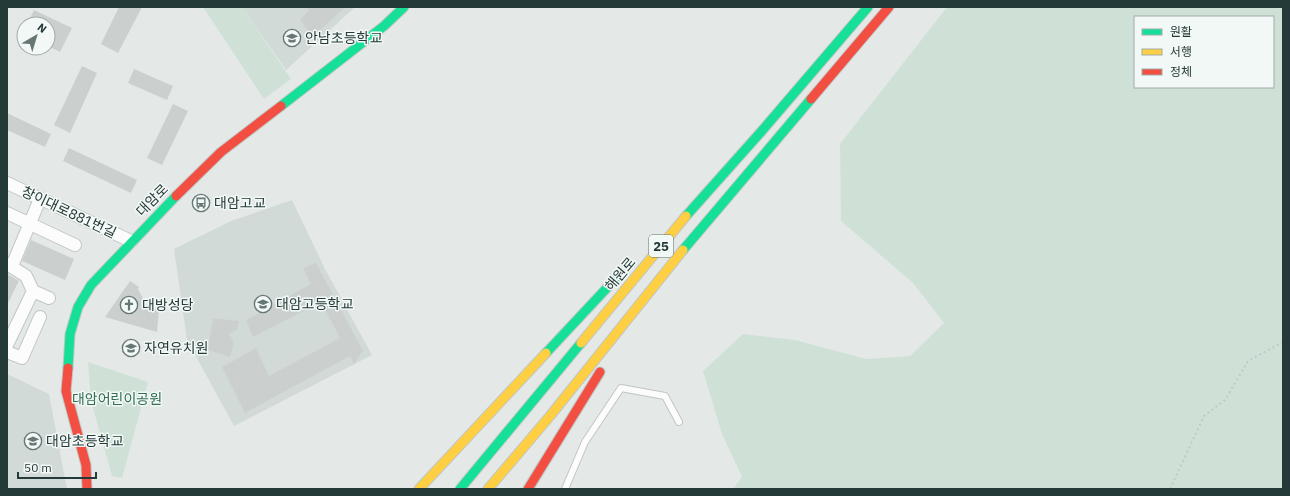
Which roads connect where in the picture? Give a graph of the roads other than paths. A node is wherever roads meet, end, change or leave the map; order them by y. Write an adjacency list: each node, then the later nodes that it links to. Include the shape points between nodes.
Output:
1 (404, 7): 10 (main road, 대암로, via 384,26 221,152)
2 (868, 7): 5 (main road, 해원로 / 25)
3 (889, 7): 14 (main road, 25)
4 (7, 183): 6 (street, 창이대로881번길)
5 (707, 190): 9 (main road); 23 (main road, 해원로 / 25)
6 (40, 199): 8 (street); 10 (street, 창이대로881번길)
7 (7, 213): 8 (street)
8 (30, 224): 11 (street); 12 (street)
9 (652, 241)
10 (131, 242): 21 (main road, 대암로, via 91,285 78,307 70,334 66,391 86,465)
11 (75, 245)
12 (9, 265): 15 (street, via 26,276)
13 (625, 269): 22 (main road)
14 (651, 288): 24 (main road, 25, via 550,416); 25 (main road)
15 (33, 291): 16 (street); 18 (street)
16 (49, 298)
17 (40, 317): 19 (street, via 22,358)
18 (7, 345)
19 (7, 352)
20 (679, 422): 26 (lane, via 665,396 621,388 585,442)
21 (87, 489)
22 (419, 489)
23 (460, 489)
24 (488, 489)
25 (528, 489)
26 (565, 489)

